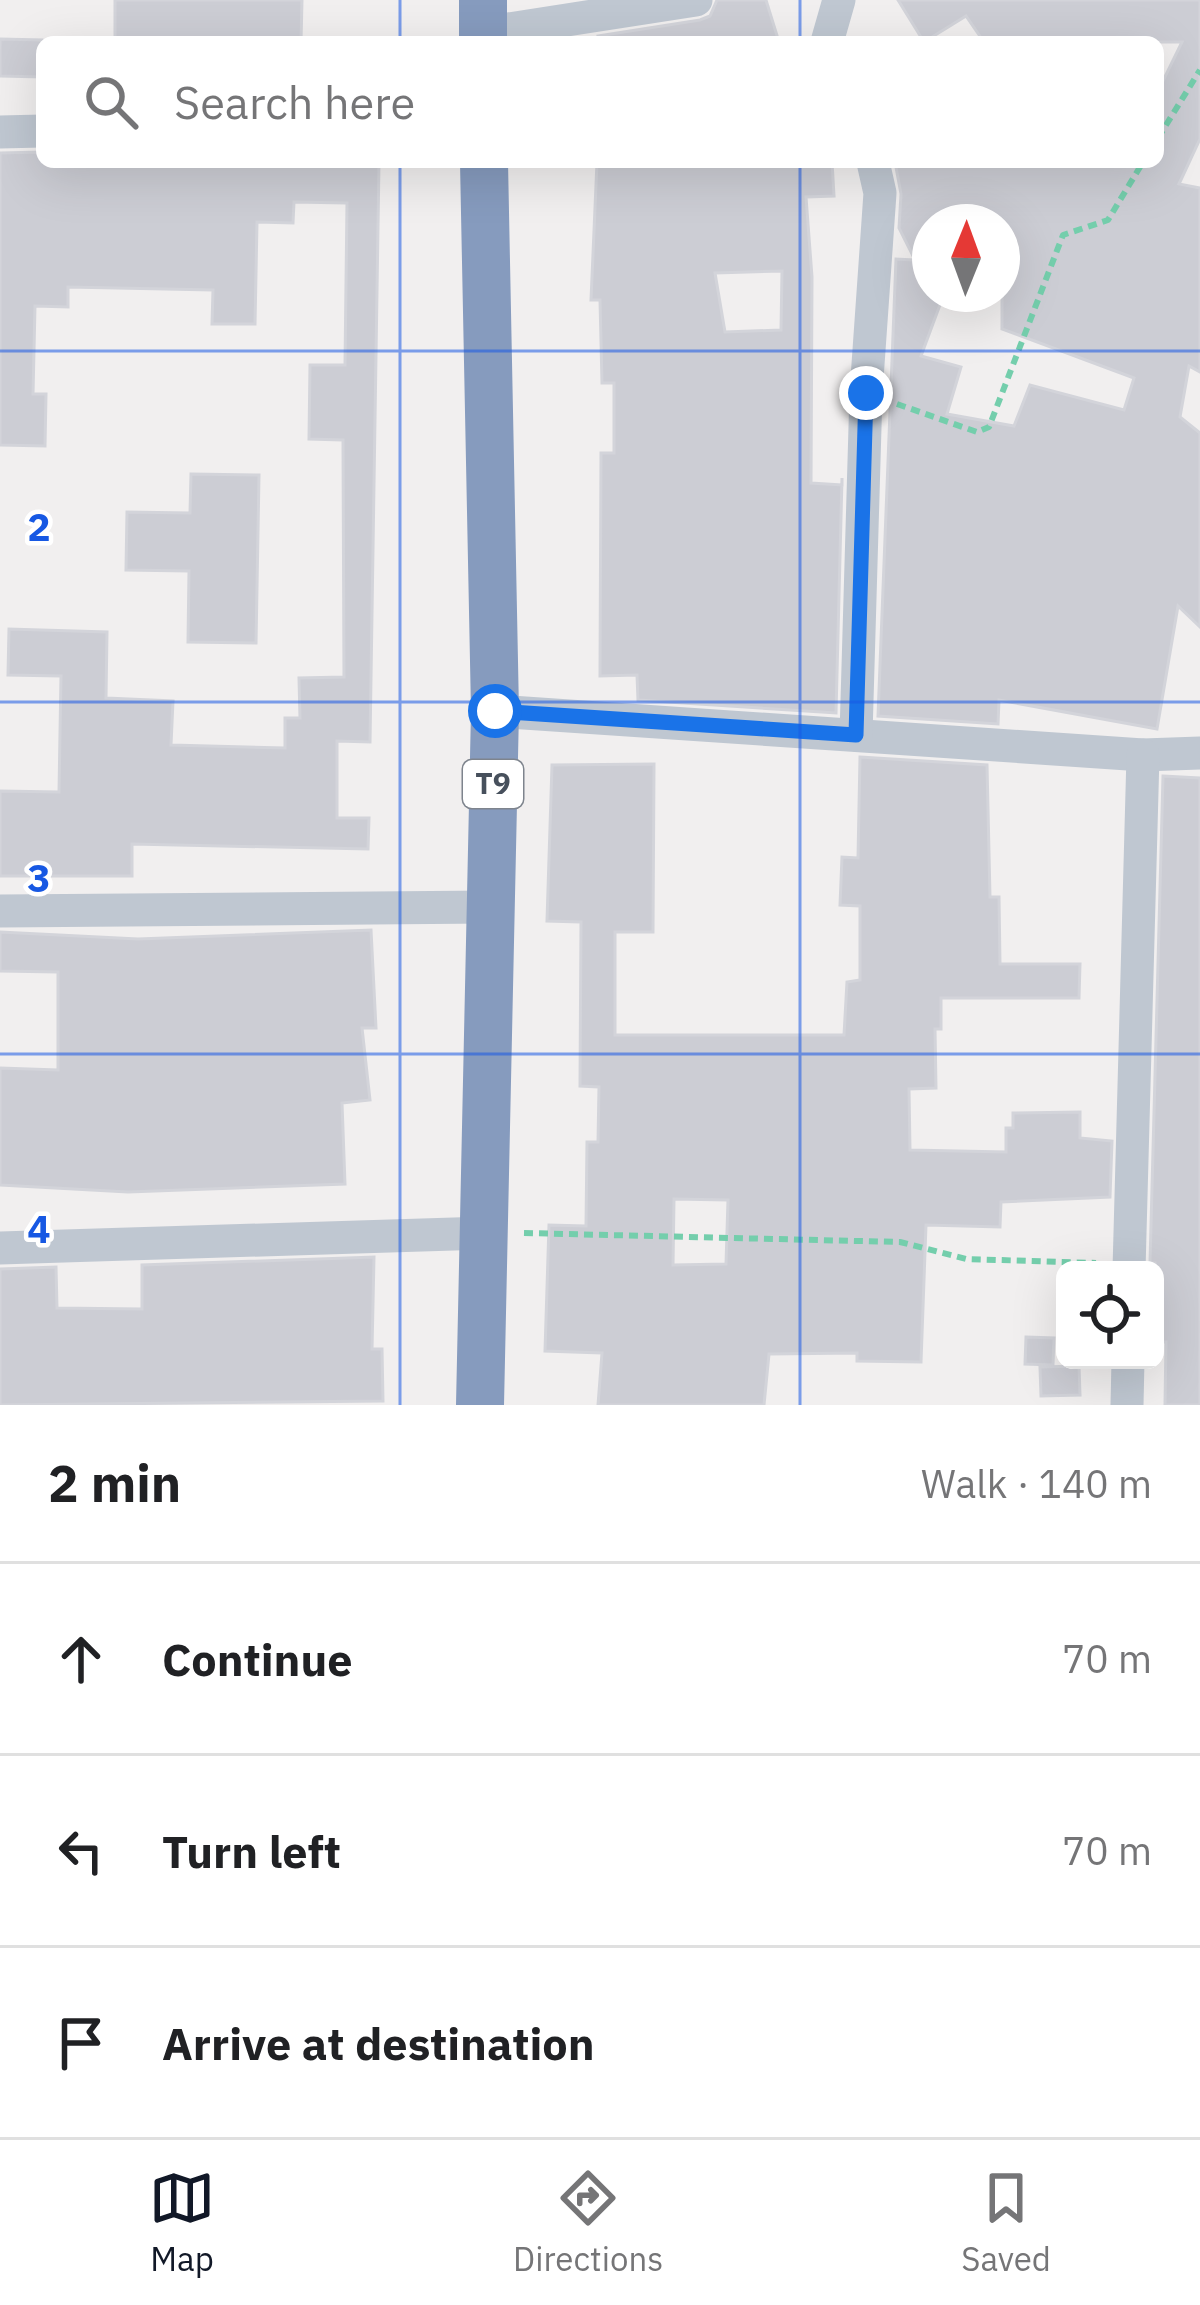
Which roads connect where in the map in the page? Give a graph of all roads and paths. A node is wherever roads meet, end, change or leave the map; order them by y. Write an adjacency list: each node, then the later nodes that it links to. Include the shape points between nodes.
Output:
1 (696, 0): 3 (street)
2 (839, 0): 4 (street)
3 (483, 25)
4 (829, 36)
5 (1200, 70): 6 (path)
6 (1164, 128)
7 (36, 131): 8 (street)
8 (0, 132)
9 (484, 168): 13 (highway, T9)
10 (874, 168): 12 (street, via 880,193)
11 (1140, 168): 12 (path, via 1108,220 1064,235 985,430)
12 (866, 393): 14 (street)
13 (495, 711): 14 (street); 17 (highway, T9)
14 (856, 735): 16 (street)
15 (1200, 753): 16 (street)
16 (1143, 754): 21 (street)
17 (490, 907): 18 (street); 19 (highway, T9)
18 (0, 911)
19 (487, 1233): 20 (street); 22 (path, via 900,1242 966,1259); 24 (highway, T9)
20 (0, 1248)
21 (1129, 1261)
22 (1056, 1263)
23 (1128, 1369): 25 (street)
24 (480, 1405)
25 (1127, 1405)

